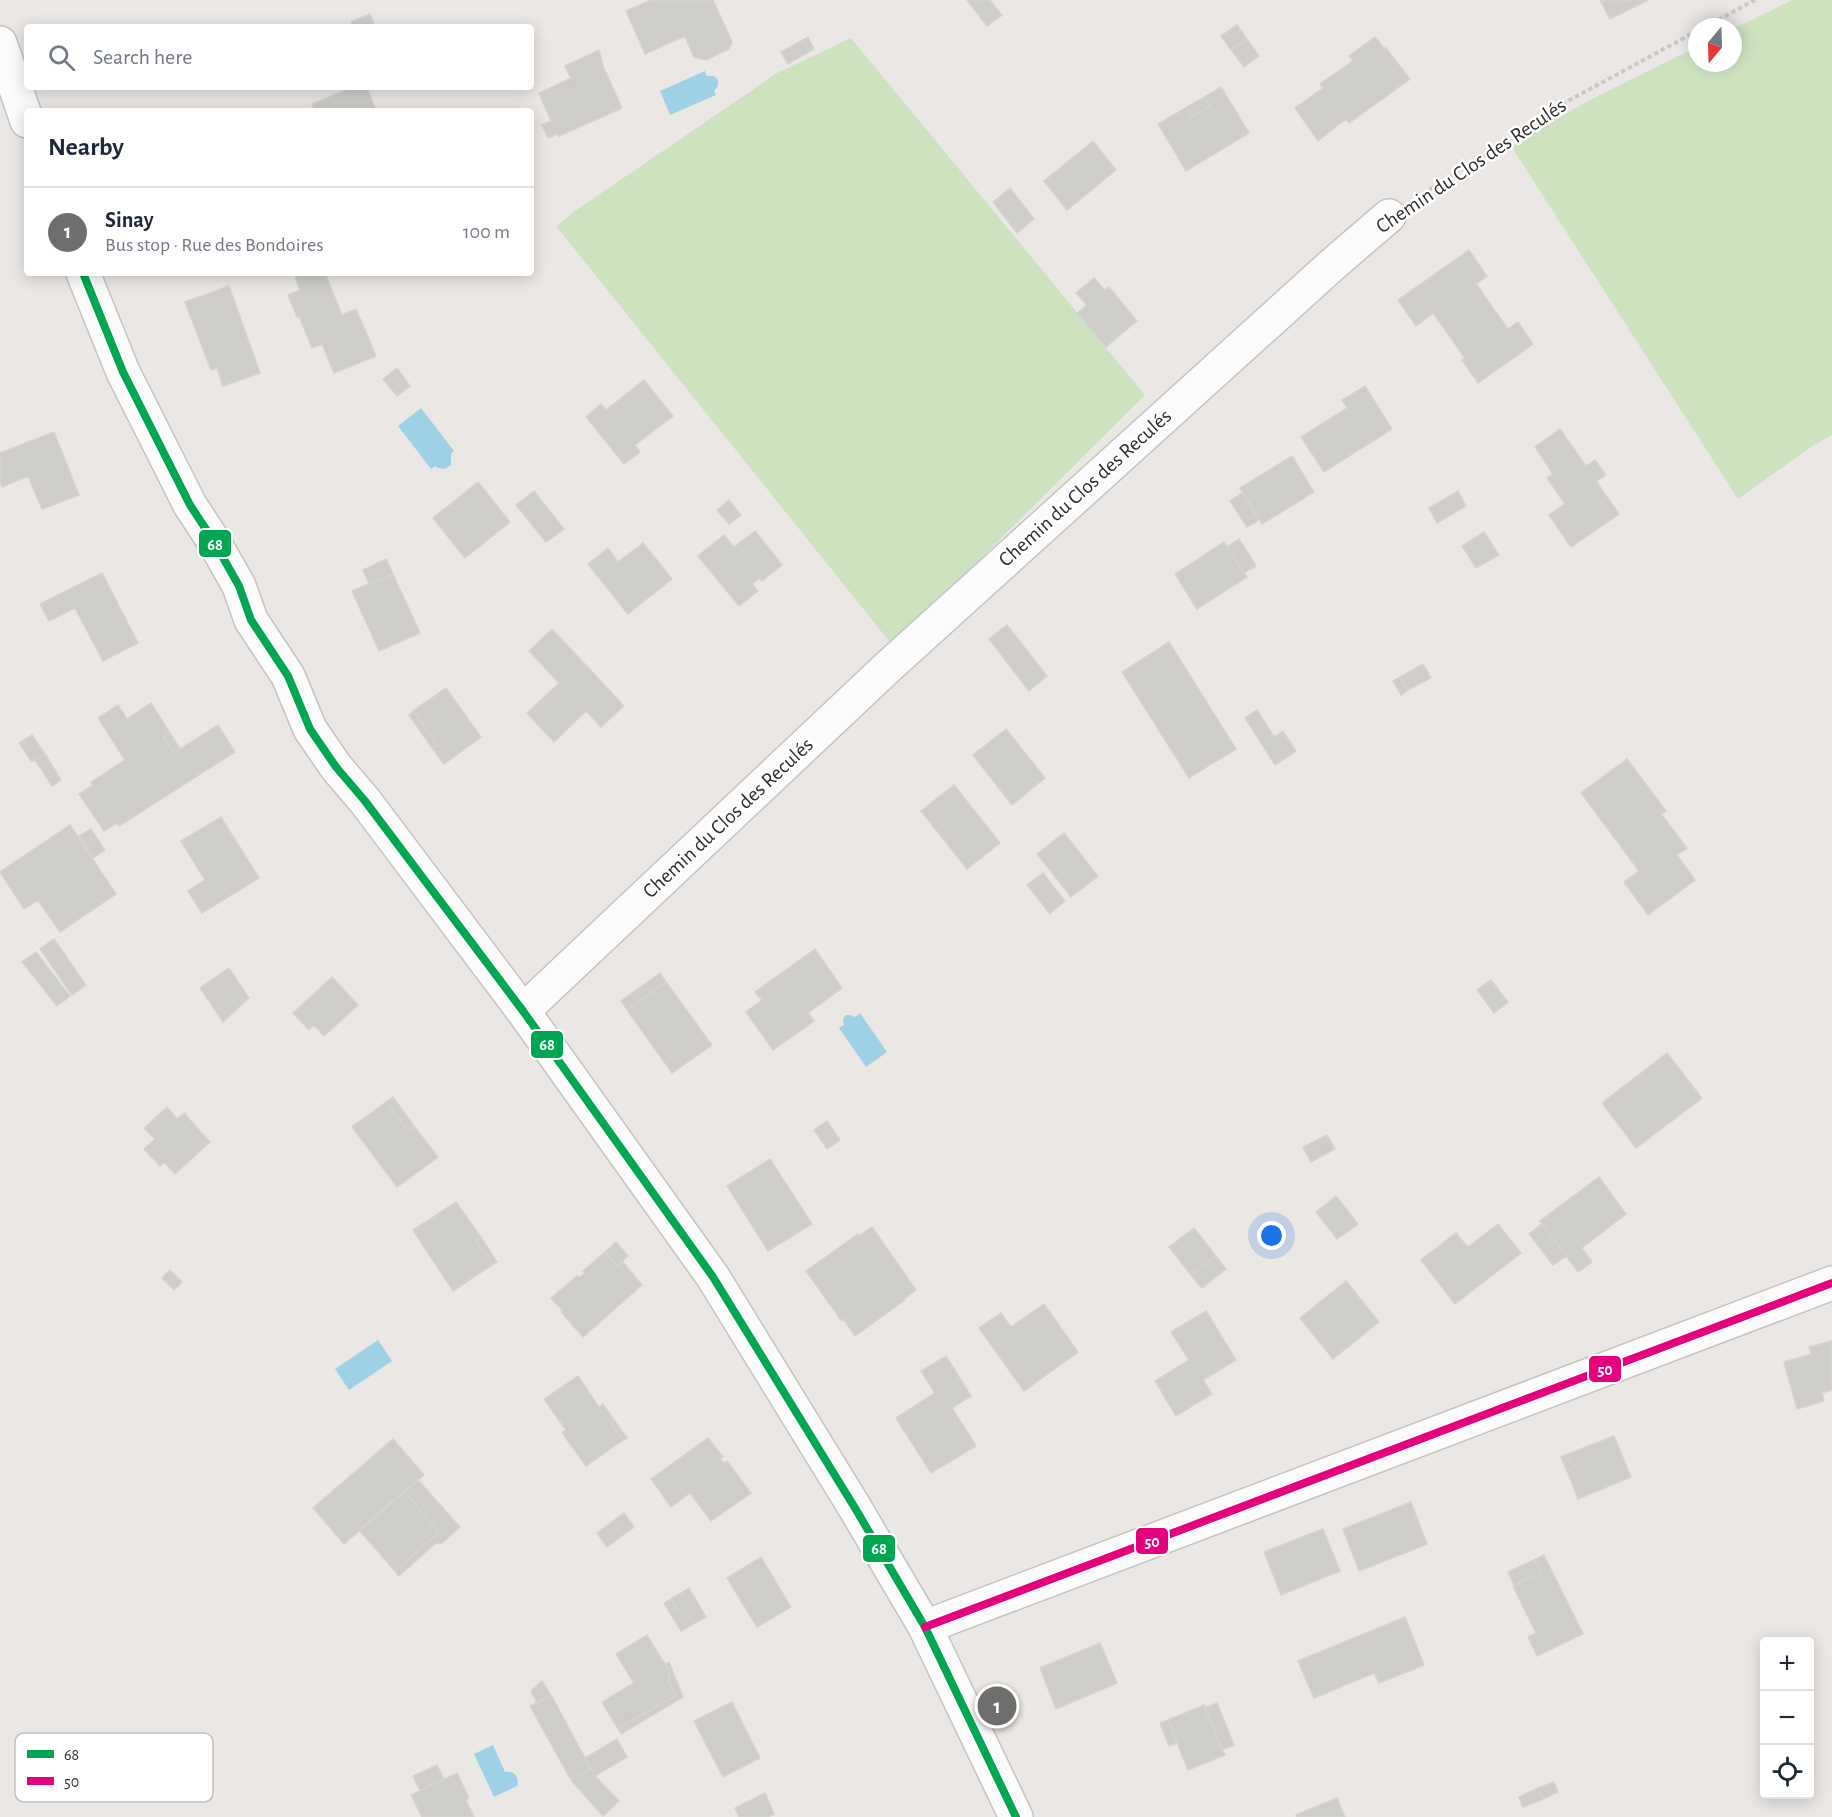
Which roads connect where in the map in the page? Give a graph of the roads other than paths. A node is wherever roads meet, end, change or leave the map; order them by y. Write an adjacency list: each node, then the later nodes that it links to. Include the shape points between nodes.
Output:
1 (0, 43): 2 (street)
2 (24, 112)
3 (1389, 216): 5 (street, Chemin du Clos des Reculés, via 889,666)
4 (84, 276): 5 (street, via 123,372 190,505 239,586 251,620 288,676 310,729)
5 (523, 1011): 7 (street, via 713,1277)
6 (1832, 1283): 7 (street)
7 (925, 1627): 8 (street)
8 (1016, 1817)

